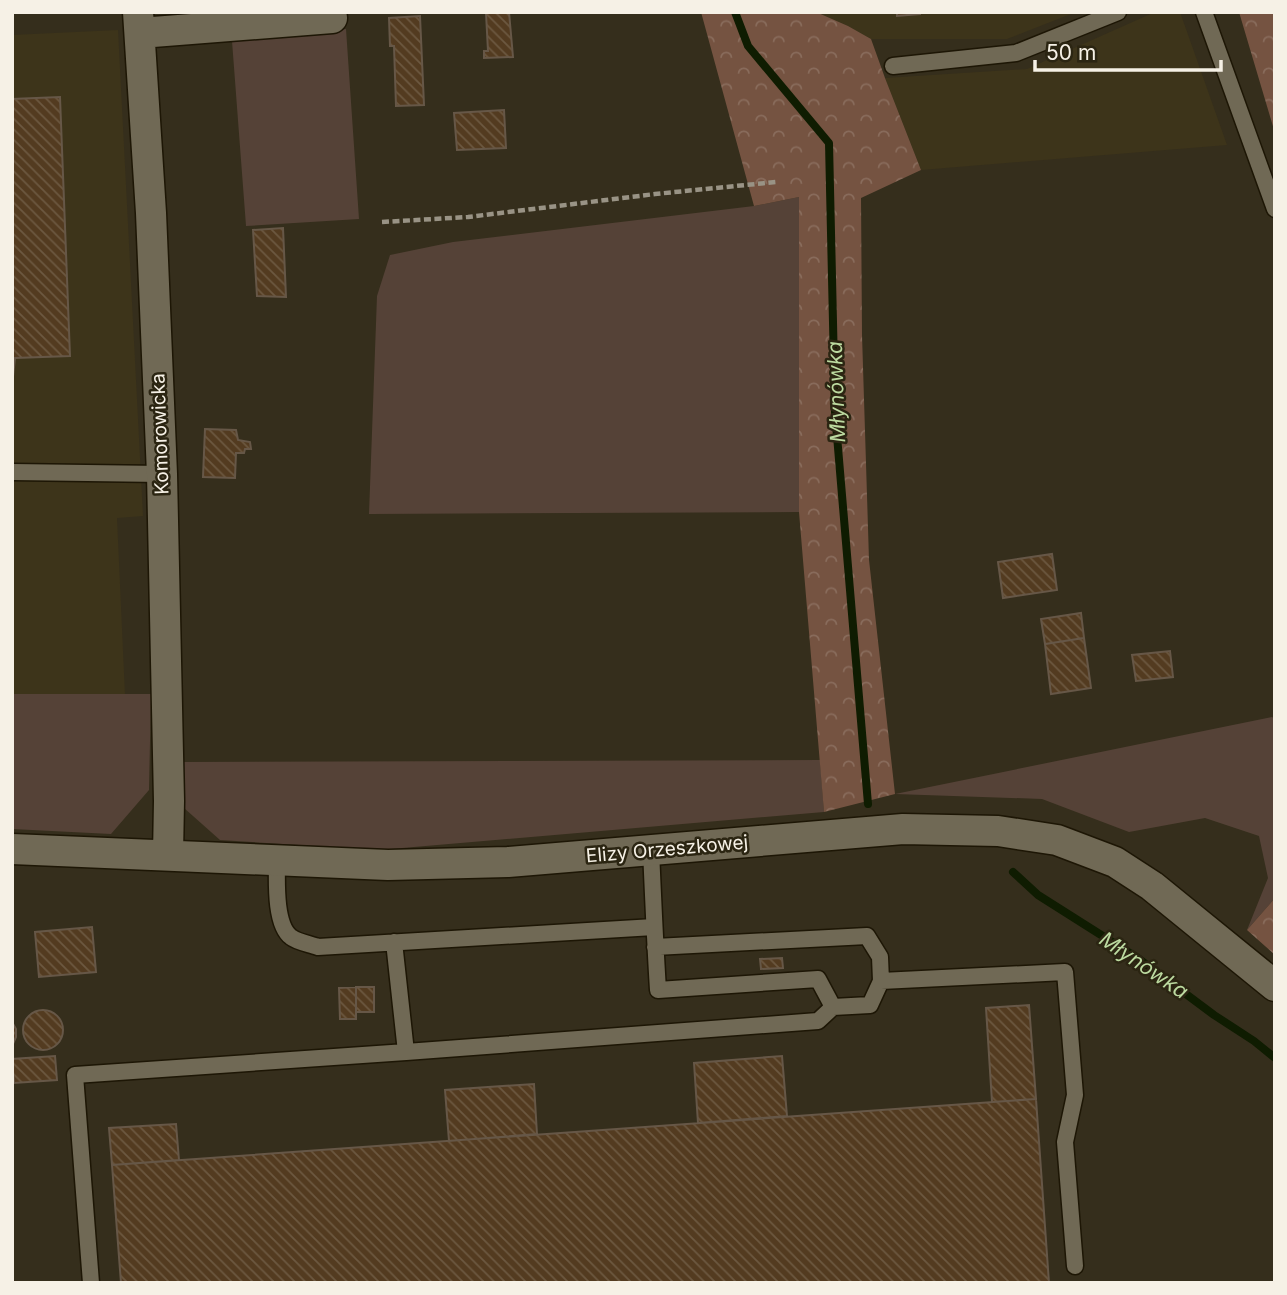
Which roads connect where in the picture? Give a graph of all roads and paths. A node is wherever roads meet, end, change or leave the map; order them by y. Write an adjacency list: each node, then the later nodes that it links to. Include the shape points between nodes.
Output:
1 (331, 12): 4 (street, via 331,18)
2 (1118, 12): 5 (lane, via 1016,54)
3 (1204, 12): 7 (lane)
4 (139, 23): 10 (street, Komorowicka)
5 (893, 66)
6 (776, 182): 8 (path, via 468,217)
7 (1275, 209)
8 (382, 222)
9 (12, 472): 10 (lane)
10 (162, 474): 13 (street, Komorowicka)
11 (12, 849): 13 (street, Elizy Orzeszkowej)
12 (651, 850): 14 (street, Elizy Orzeszkowej, via 482,863 388,865); 15 (lane); 19 (street, Elizy Orzeszkowej, via 903,829 999,831 1057,840 1115,862 1152,886)
13 (168, 855): 14 (street, Elizy Orzeszkowej)
14 (277, 859): 16 (lane, via 282,923 290,937 318,947)
15 (654, 927): 16 (lane); 17 (lane)
16 (394, 942): 21 (lane)
17 (655, 947): 18 (lane, via 867,936 880,957); 20 (lane, via 657,990 818,979)
18 (881, 981): 20 (lane, via 870,1005); 22 (lane, via 1065,972 1075,1095 1065,1142)
19 (1275, 986)
20 (833, 1007): 21 (lane, via 818,1021)
21 (406, 1052): 23 (lane, via 75,1075)
22 (1075, 1266)
23 (91, 1283)

